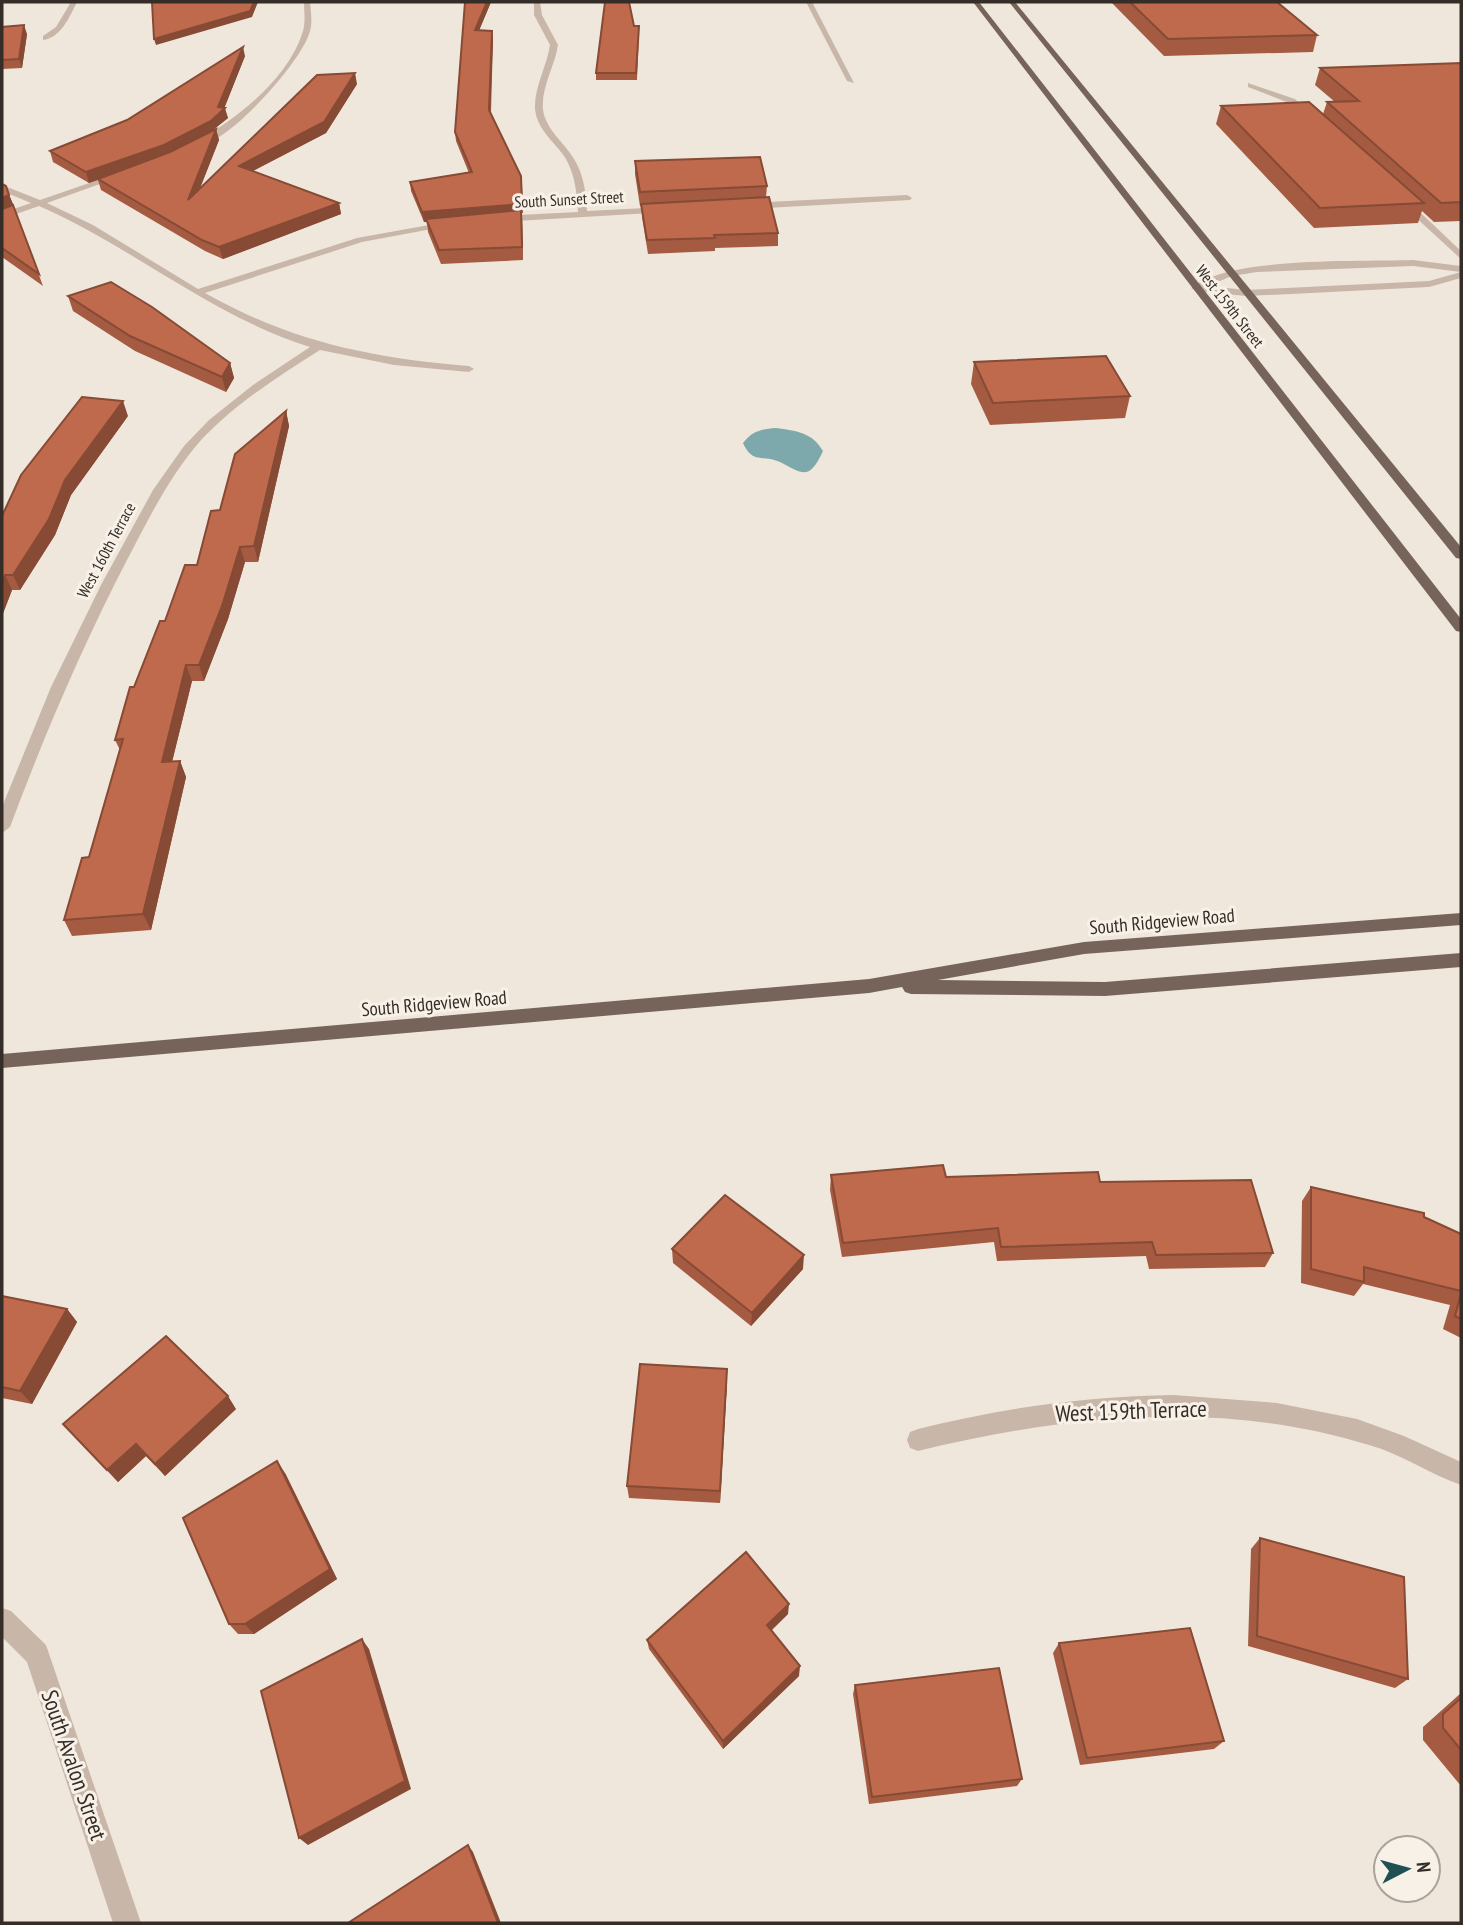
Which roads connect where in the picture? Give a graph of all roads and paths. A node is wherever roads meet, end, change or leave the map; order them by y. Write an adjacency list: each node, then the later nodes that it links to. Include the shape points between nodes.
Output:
1 (74, 2): 7 (street, via 59,28)
2 (307, 2): 11 (street, via 306,37 296,54 238,120)
3 (537, 2): 19 (street, via 538,15 554,45 539,100 540,114 582,184)
4 (809, 2): 8 (street)
5 (976, 2): 27 (main road, West 159th Street)
6 (1012, 2): 25 (main road, West 159th Street)
7 (46, 38)
8 (851, 81)
9 (1251, 85): 10 (street, via 1292,101)
10 (1320, 126)
11 (189, 149)
12 (133, 171): 16 (street)
13 (2, 188): 16 (street)
14 (1396, 194): 23 (street)
15 (908, 198): 17 (street)
16 (40, 203): 20 (street); 28 (street)
17 (732, 207)
18 (678, 210): 19 (street, South Sunset Street)
19 (583, 214): 21 (street, South Sunset Street)
20 (2, 216)
21 (491, 220)
22 (456, 223): 28 (street, via 360,240)
23 (1461, 256)
24 (1461, 269): 25 (street, via 1351,263)
25 (1230, 273): 27 (street); 29 (main road, West 159th Street)
26 (1461, 275): 29 (street, via 1429,284)
27 (1196, 288): 29 (street); 33 (main road, West 159th Street)
28 (199, 292): 30 (street, via 240,317)
29 (1246, 293): 32 (main road, West 159th Street)
30 (318, 346): 31 (street, via 385,360); 34 (street, West 160th Terrace, via 228,409 175,464 94,607 36,734)
31 (470, 369)
32 (1461, 555)
33 (1461, 628)
34 (2, 827)
35 (1461, 919): 37 (main road, South Ridgeview Road, via 1084,948)
36 (1461, 960): 37 (main road, South Ridgeview Road, via 1105,989)
37 (869, 986): 38 (main road, South Ridgeview Road)
38 (2, 1061)
39 (918, 1440): 40 (street, West 159th Terrace, via 971,1426 1061,1412 1178,1404 1280,1412 1347,1428)
40 (1461, 1474)
41 (2, 1620): 42 (street, South Avalon Street, via 37,1654)
42 (127, 1923)

